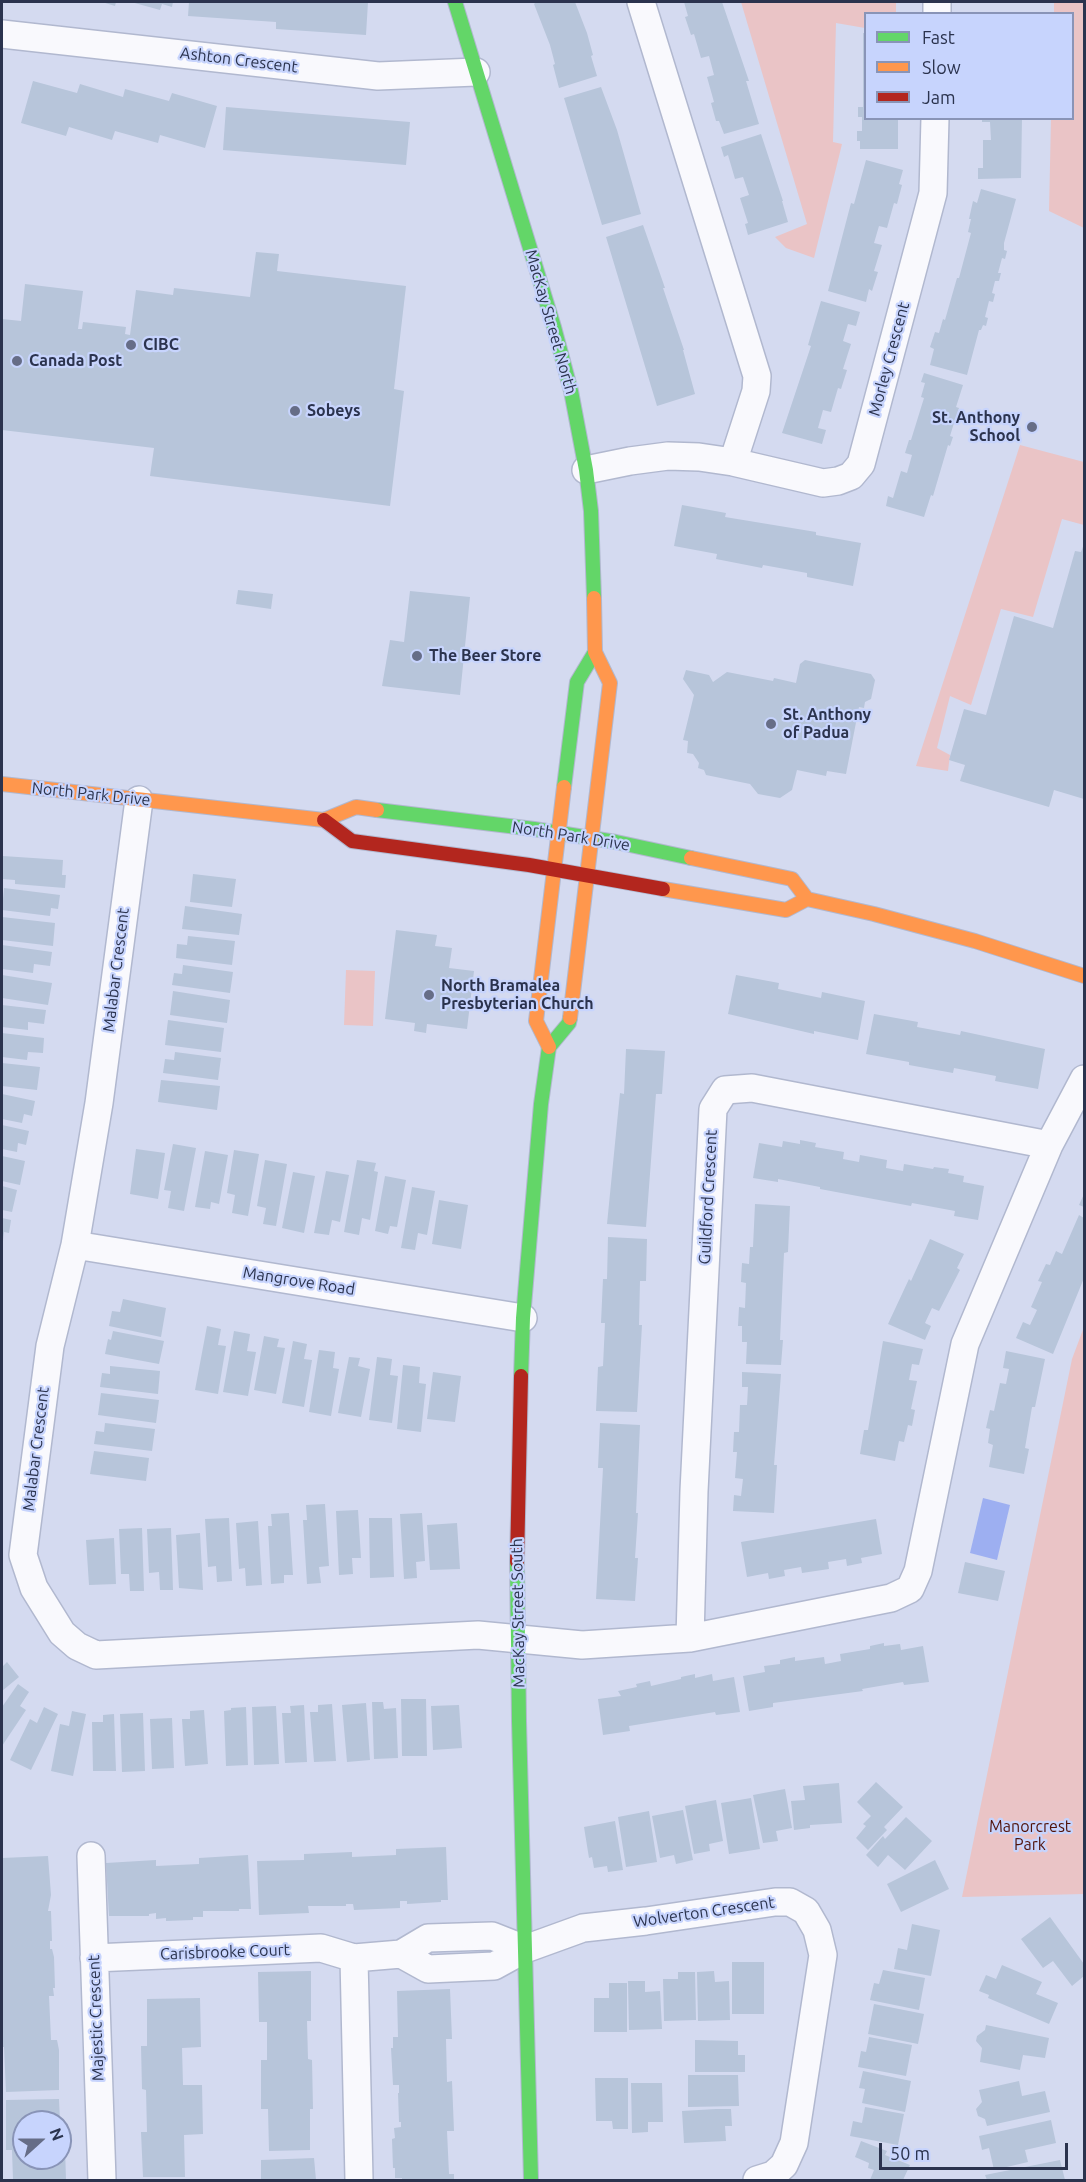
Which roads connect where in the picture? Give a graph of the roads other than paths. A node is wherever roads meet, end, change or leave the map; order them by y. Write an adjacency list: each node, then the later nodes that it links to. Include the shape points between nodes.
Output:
1 (455, 2): 4 (street, MacKay Street North)
2 (641, 2): 6 (street, via 757,376 756,391)
3 (2, 34): 4 (street, Ashton Crescent, via 378,76)
4 (476, 72): 7 (street, MacKay Street North, via 554,327)
5 (934, 120): 6 (street, Morley Crescent, via 933,193 861,464 851,476 823,483)
6 (733, 462): 7 (street, Morley Crescent, via 668,456)
7 (586, 470): 8 (street, MacKay Street North, via 594,552)
8 (595, 652): 12 (street, via 577,682); 13 (street, MacKay Street North, via 610,683)
9 (2, 784): 10 (street, North Park Drive)
10 (139, 800): 11 (street, North Park Drive); 21 (street, Malabar Crescent, via 99,1103)
11 (324, 820): 12 (street, North Park Drive, via 356,807); 14 (street, North Park Drive, via 352,840)
12 (559, 833): 13 (street, North Park Drive); 14 (street)
13 (591, 838): 15 (street); 16 (street, North Park Drive, via 792,879)
14 (555, 870): 15 (street, North Park Drive); 18 (street, via 536,1021)
15 (586, 876): 16 (street, North Park Drive, via 786,910); 18 (street, via 569,1023)
16 (807, 899): 17 (street, via 975,941)
17 (1084, 976)
18 (549, 1047): 22 (street, MacKay Street South)
19 (1084, 1079): 20 (street)
20 (1049, 1145): 23 (street, via 965,1344 918,1571 910,1589 891,1598); 23 (street, Guildford Crescent, via 752,1088 725,1090 713,1109)
21 (75, 1245): 22 (street, Mangrove Road); 24 (street, Malabar Crescent, via 50,1346 23,1554 34,1588 70,1640 96,1655 478,1635)
22 (523, 1318): 24 (street, MacKay Street South, via 516,1539)
23 (690, 1638): 24 (street, via 582,1645)
24 (518, 1639): 26 (street, MacKay Street South)
25 (91, 1856): 27 (street, Majestic Crescent)
26 (525, 1949): 28 (street, Carisbrooke Court, via 494,1966 428,1969 401,1954); 31 (street, MacKay Street South); 32 (street, Wolverton Crescent, via 583,1928 775,1902 790,1902 806,1911 817,1930 823,1955 794,2143 784,2165)
27 (94, 1958): 28 (street, Carisbrooke Court, via 321,1948); 29 (street, Majestic Crescent)
28 (354, 1958): 30 (street)
29 (102, 2181)
30 (359, 2181)
31 (531, 2181)
32 (757, 2181)

